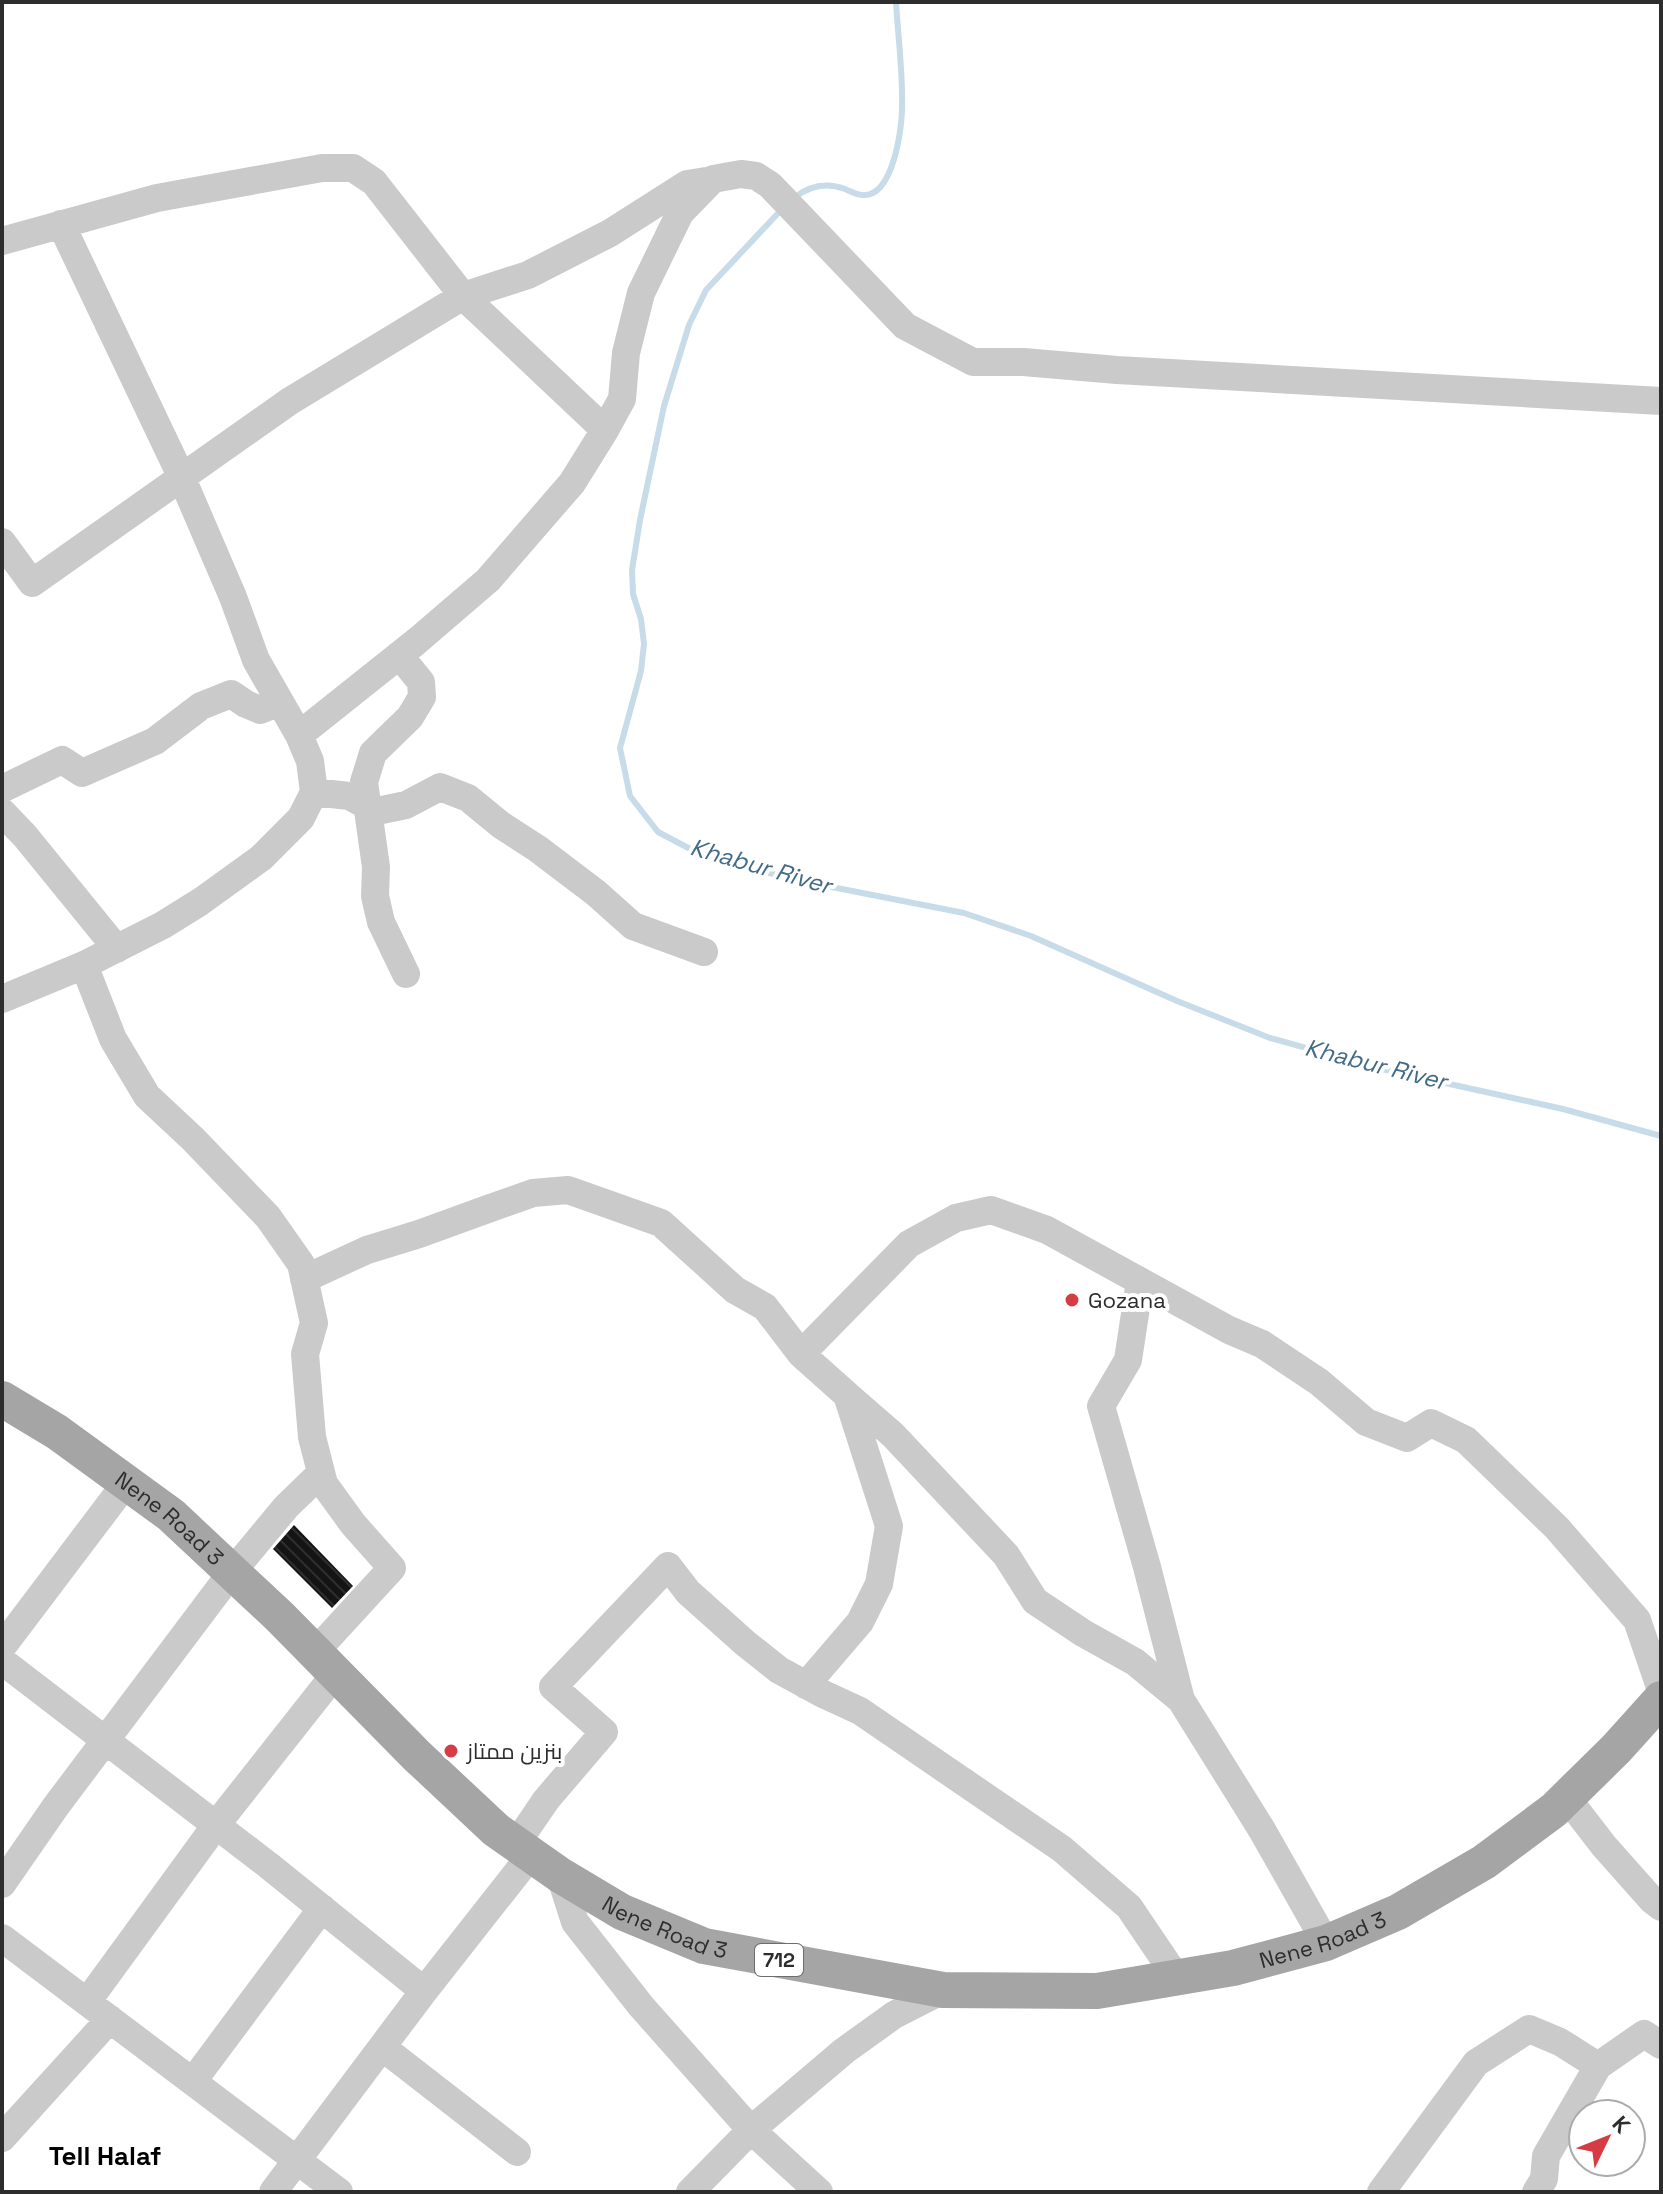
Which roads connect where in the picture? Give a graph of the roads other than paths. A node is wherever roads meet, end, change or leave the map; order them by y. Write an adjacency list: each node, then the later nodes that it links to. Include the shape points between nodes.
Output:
1 (713, 179): 4 (street, via 687,184 610,233 528,275); 5 (street, via 741,174 770,185 905,326 973,362); 6 (street, via 680,213 641,293 626,353 622,399)
2 (61, 224): 3 (street); 4 (street, via 157,198 322,168 353,168 374,182); 7 (street)
3 (2, 241)
4 (463, 296): 6 (street); 7 (street, via 290,401)
5 (1661, 401)
6 (605, 430): 9 (street, via 572,483 518,548)
7 (181, 476): 8 (street, via 32,583); 10 (street, via 256,660)
8 (2, 542)
9 (399, 655): 11 (street); 14 (street, via 421,682 422,697 410,717 373,753 364,782)
10 (280, 702): 11 (street); 12 (street, via 260,710 231,694 201,706 155,741 110,762 82,773 62,760)
11 (299, 735): 13 (street, via 310,761)
12 (2, 789)
13 (314, 792): 14 (street, via 349,796); 16 (street, via 301,818 261,858 200,902)
14 (367, 806): 17 (street, via 377,811 406,805 440,787 468,798 633,926); 19 (street, via 381,922)
15 (2, 812): 16 (street)
16 (117, 949): 18 (street)
17 (704, 952)
18 (84, 965): 20 (street); 21 (street, via 113,1039 147,1096 268,1217 301,1264)
19 (406, 974)
20 (2, 999)
21 (304, 1279): 23 (street, via 367,1250 533,1193 568,1190 661,1223 735,1290 765,1307); 26 (street, via 314,1323 305,1354 312,1437)
22 (1140, 1281): 23 (street, via 1047,1230 991,1210 956,1218 909,1244); 33 (street, via 1262,1344 1366,1422 1407,1438 1431,1423 1466,1440 1557,1528 1637,1620); 35 (street, via 1128,1360 1101,1406)
23 (801, 1354): 24 (street)
24 (847, 1395): 32 (street, via 889,1526 879,1584 860,1622); 35 (street, via 893,1435 1006,1555 1035,1601 1135,1662)
25 (2, 1399): 27 (main road, Nene Road 3 / 712)
26 (321, 1473): 28 (street); 31 (street, via 353,1524 392,1568)
27 (126, 1483): 28 (main road, Nene Road 3 / 712, via 171,1515); 29 (street)
28 (232, 1572): 31 (main road, Nene Road 3 / 712); 36 (street)
29 (2, 1647)
30 (2, 1661): 36 (street)
31 (325, 1663): 38 (street); 39 (main road, Nene Road 3 / 712, via 417,1756)
32 (806, 1685): 39 (street, via 745,1643 688,1592 668,1566 553,1687 604,1732 546,1800); 46 (street, via 860,1711 1062,1849 1129,1907)
33 (1661, 1690)
34 (1661, 1699): 37 (main road, Nene Road 3 / 712)
35 (1181, 1700): 45 (street)
36 (106, 1740): 38 (street); 41 (street)
37 (1567, 1798): 42 (street); 45 (main road, Nene Road 3 / 712, via 1484,1862 1398,1912)
38 (216, 1825): 43 (street); 49 (street)
39 (523, 1849): 40 (main road, Nene Road 3 / 712); 48 (street)
40 (560, 1875): 47 (main road, Nene Road 3 / 712, via 622,1912 704,1946); 55 (street, via 575,1922)
41 (2, 1884)
42 (1661, 1907)
43 (322, 1908): 48 (street); 54 (street)
44 (2, 1938): 49 (street)
45 (1326, 1943): 46 (main road, Nene Road 3 / 712)
46 (1177, 1978): 47 (main road, Nene Road 3 / 712, via 1097,1991)
47 (943, 1990): 55 (street, via 894,2015 844,2051)
48 (424, 1991): 52 (street)
49 (87, 2002): 50 (street)
50 (110, 2019): 54 (street); 56 (street)
51 (1661, 2045): 53 (street, via 1644,2034)
52 (382, 2047): 57 (street); 58 (street)
53 (1598, 2066): 63 (street, via 1529,2029 1476,2063); 64 (street, via 1546,2156 1544,2179)
54 (193, 2081): 58 (street)
55 (751, 2130): 61 (street); 62 (street)
56 (2, 2138)
57 (517, 2152)
58 (298, 2160): 59 (street); 60 (street)
59 (273, 2192)
60 (339, 2192)
61 (690, 2192)
62 (819, 2192)
63 (1381, 2192)
64 (1536, 2192)

